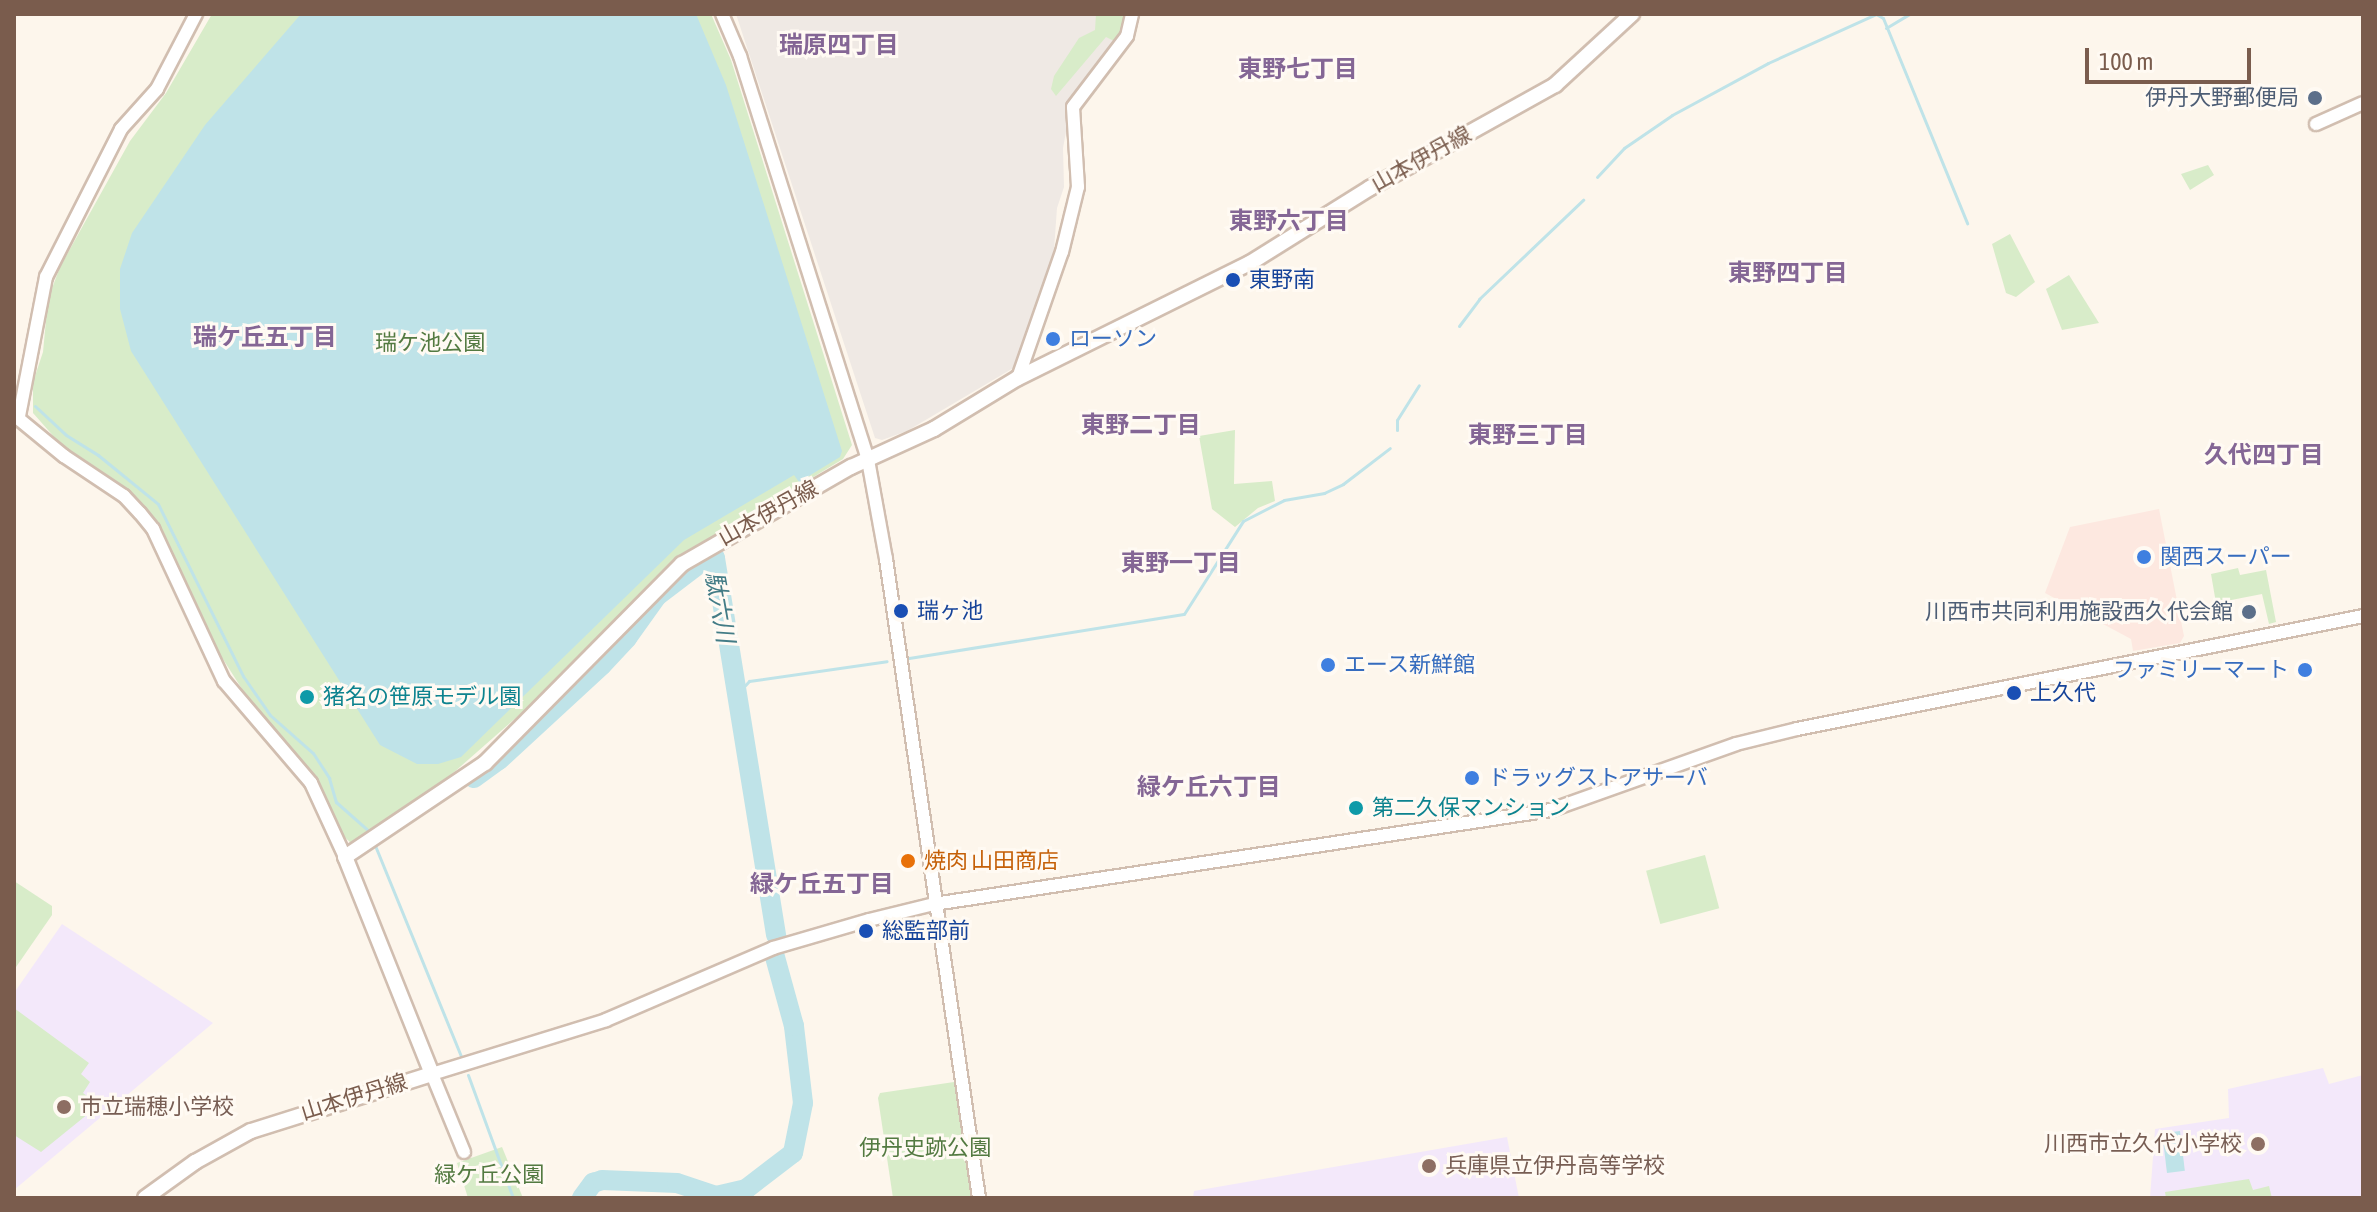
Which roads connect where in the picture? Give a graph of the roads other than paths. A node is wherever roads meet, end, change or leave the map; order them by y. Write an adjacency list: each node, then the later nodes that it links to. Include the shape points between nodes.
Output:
1 (196, 14): 8 (street, via 157,89 121,129 46,277)
2 (722, 14): 9 (street, via 740,56)
3 (1132, 14): 7 (street, via 1127,36 1073,107 1078,187 1062,252)
4 (1632, 14): 7 (main road, 山本伊丹線, via 1544,92 1370,188 1218,281)
5 (2363, 103): 6 (street)
6 (2316, 124)
7 (1018, 378): 9 (main road, 山本伊丹線, via 934,429)
8 (16, 415): 11 (street, via 124,496 153,529 224,681 311,783)
9 (868, 460): 11 (main road, 山本伊丹線, via 682,564 485,763); 12 (street)
10 (2363, 616): 12 (street, via 1797,729 1736,744 1551,810)
11 (345, 857): 13 (main road, 山本伊丹線)
12 (934, 904): 13 (street, via 773,948 606,1020); 16 (street)
13 (432, 1074): 14 (street); 15 (main road, 山本伊丹線, via 251,1131)
14 (464, 1152)
15 (145, 1198)
16 (979, 1198)

